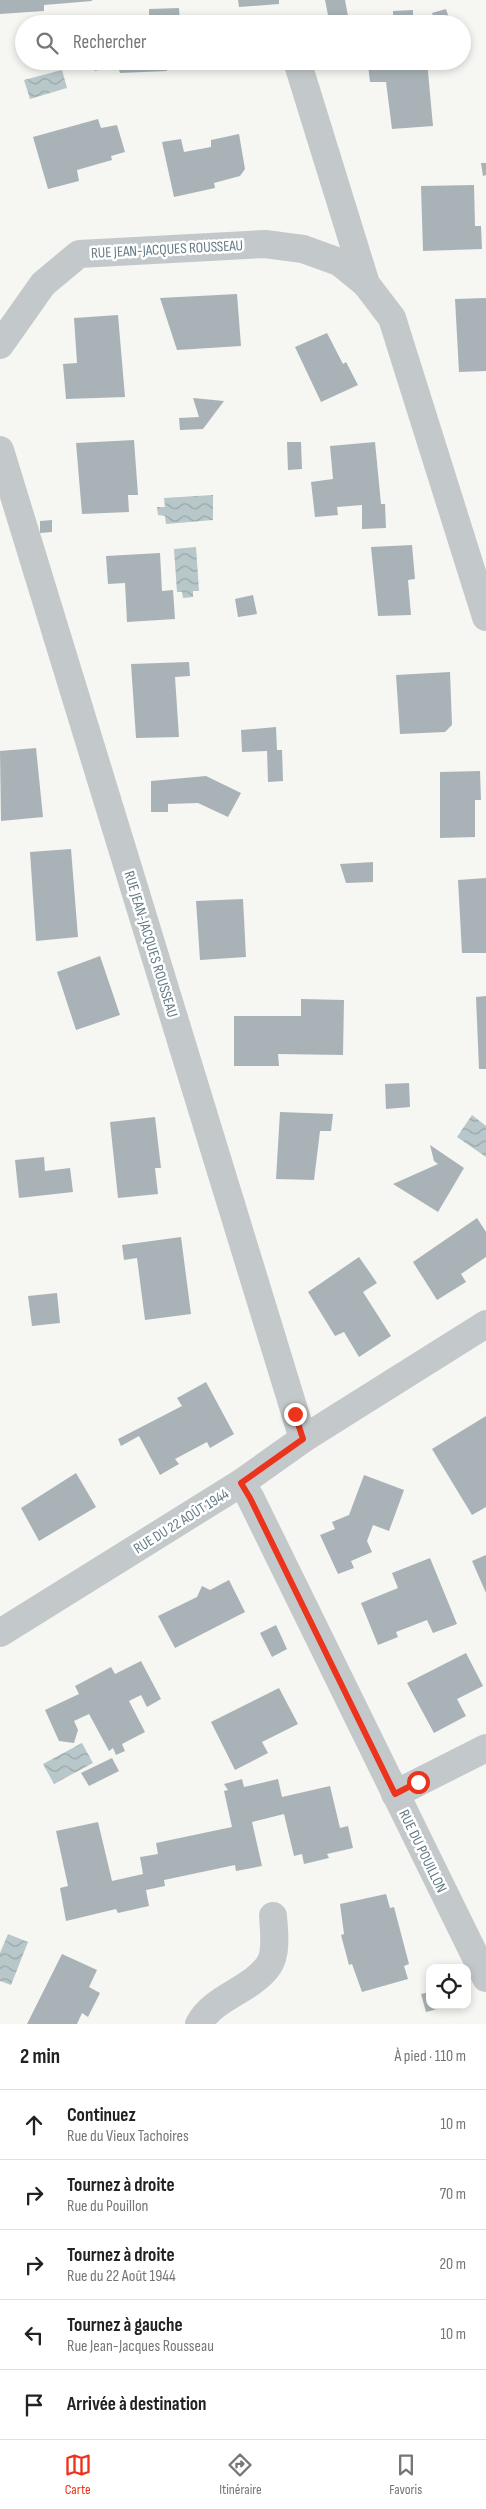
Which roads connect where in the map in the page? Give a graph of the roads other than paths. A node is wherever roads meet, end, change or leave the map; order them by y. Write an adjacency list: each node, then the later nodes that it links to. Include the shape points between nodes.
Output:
1 (300, 70): 2 (street, RUE JEAN-JACQUES ROUSSEAU)
2 (366, 284): 3 (street, RUE JEAN-JACQUES ROUSSEAU, via 339,262 303,249 265,244 79,254 43,284); 5 (street, RUE JEAN-JACQUES ROUSSEAU, via 392,318)
3 (0, 345)
4 (0, 450): 7 (street, RUE JEAN-JACQUES ROUSSEAU)
5 (486, 617)
6 (486, 1324): 7 (street, RUE DU 22 AOÛT 1944)
7 (303, 1439): 8 (street, RUE DU 22 AOÛT 1944)
8 (241, 1483): 9 (street, RUE DU 22 AOÛT 1944); 11 (street, RUE DU POUILLON)
9 (0, 1633)
10 (486, 1748): 11 (street)
11 (395, 1794): 13 (street, RUE DU POUILLON)
12 (273, 1916): 14 (street, via 274,1941 270,1964 257,1977 206,2012)
13 (486, 1978)
14 (199, 2024)

